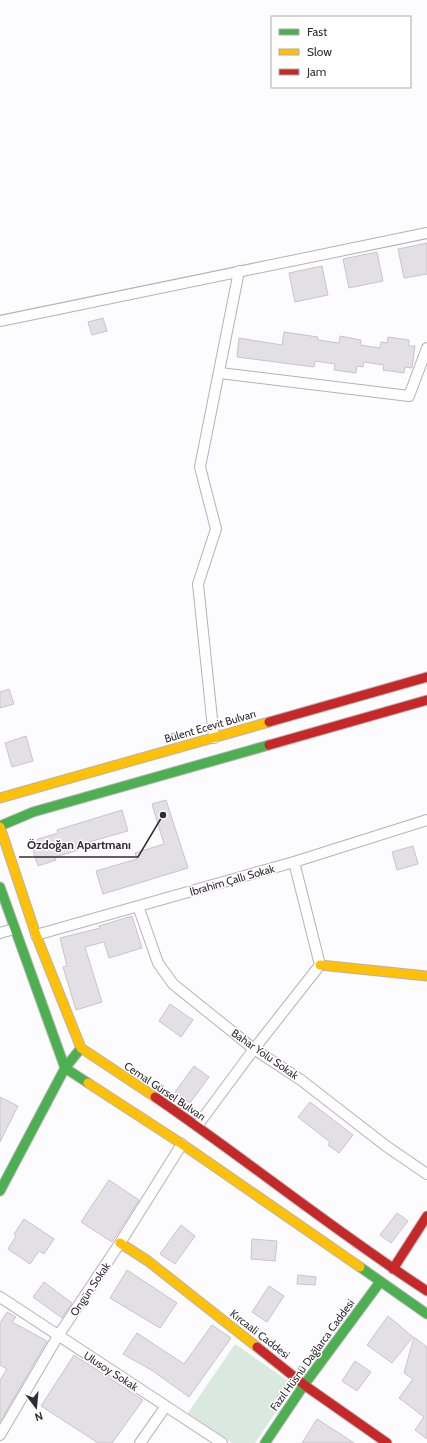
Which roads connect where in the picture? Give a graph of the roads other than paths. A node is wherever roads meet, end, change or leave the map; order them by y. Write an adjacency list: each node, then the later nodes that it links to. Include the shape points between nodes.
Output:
1 (427, 233): 2 (street)
2 (239, 271): 3 (street); 5 (street)
3 (0, 321)
4 (427, 348): 5 (street, via 409,396)
5 (220, 373): 8 (street, via 200,467 216,529 198,584)
6 (427, 677): 8 (street, Bülent Ecevit Bulvarı)
7 (427, 700): 12 (street, via 33,812)
8 (214, 738): 9 (street, Bülent Ecevit Bulvarı)
9 (0, 798)
10 (3, 816): 12 (street)
11 (427, 820): 13 (street, İbrahim Çallı Sokak)
12 (0, 826): 18 (street)
13 (294, 862): 15 (street, İbrahim Çallı Sokak); 19 (street)
14 (0, 887): 16 (street)
15 (138, 906): 18 (street, İbrahim Çallı Sokak); 22 (street, Bahar Yolu Sokak, via 158,963 173,984)
16 (14, 929): 17 (street); 23 (street)
17 (0, 934)
18 (36, 935): 21 (street)
19 (320, 965): 20 (street); 22 (street)
20 (427, 976)
21 (81, 1048): 23 (street); 24 (street, Cemal Gürsel Bulvarı)
22 (254, 1048): 24 (street); 26 (street, Bahar Yolu Sokak)
23 (64, 1068): 25 (street); 27 (street)
24 (197, 1126): 30 (street, Cemal Gürsel Bulvarı)
25 (182, 1144): 29 (street, Ongün Sokak); 31 (street)
26 (427, 1174)
27 (1, 1186)
28 (427, 1216): 30 (street)
29 (120, 1243): 35 (street, Ongün Sokak); 36 (street, Kırcaali Caddesi, via 148,1261)
30 (393, 1269): 32 (street, Cemal Gürsel Bulvarı)
31 (380, 1282): 34 (street); 36 (street, Fazıl Hüsnü Dağlarca Caddesi)
32 (427, 1291)
33 (0, 1297): 35 (street, Ulusoy Sokak)
34 (427, 1314)
35 (58, 1336): 37 (street, Ulusoy Sokak); 38 (street, Ongün Sokak)
36 (304, 1385): 41 (street, Fazıl Hüsnü Dağlarca Caddesi); 42 (street, Kırcaali Caddesi)
37 (166, 1406): 39 (street); 40 (street, Ulusoy Sokak)
38 (0, 1435)
39 (140, 1443)
40 (222, 1443)
41 (265, 1443)
42 (386, 1443)

